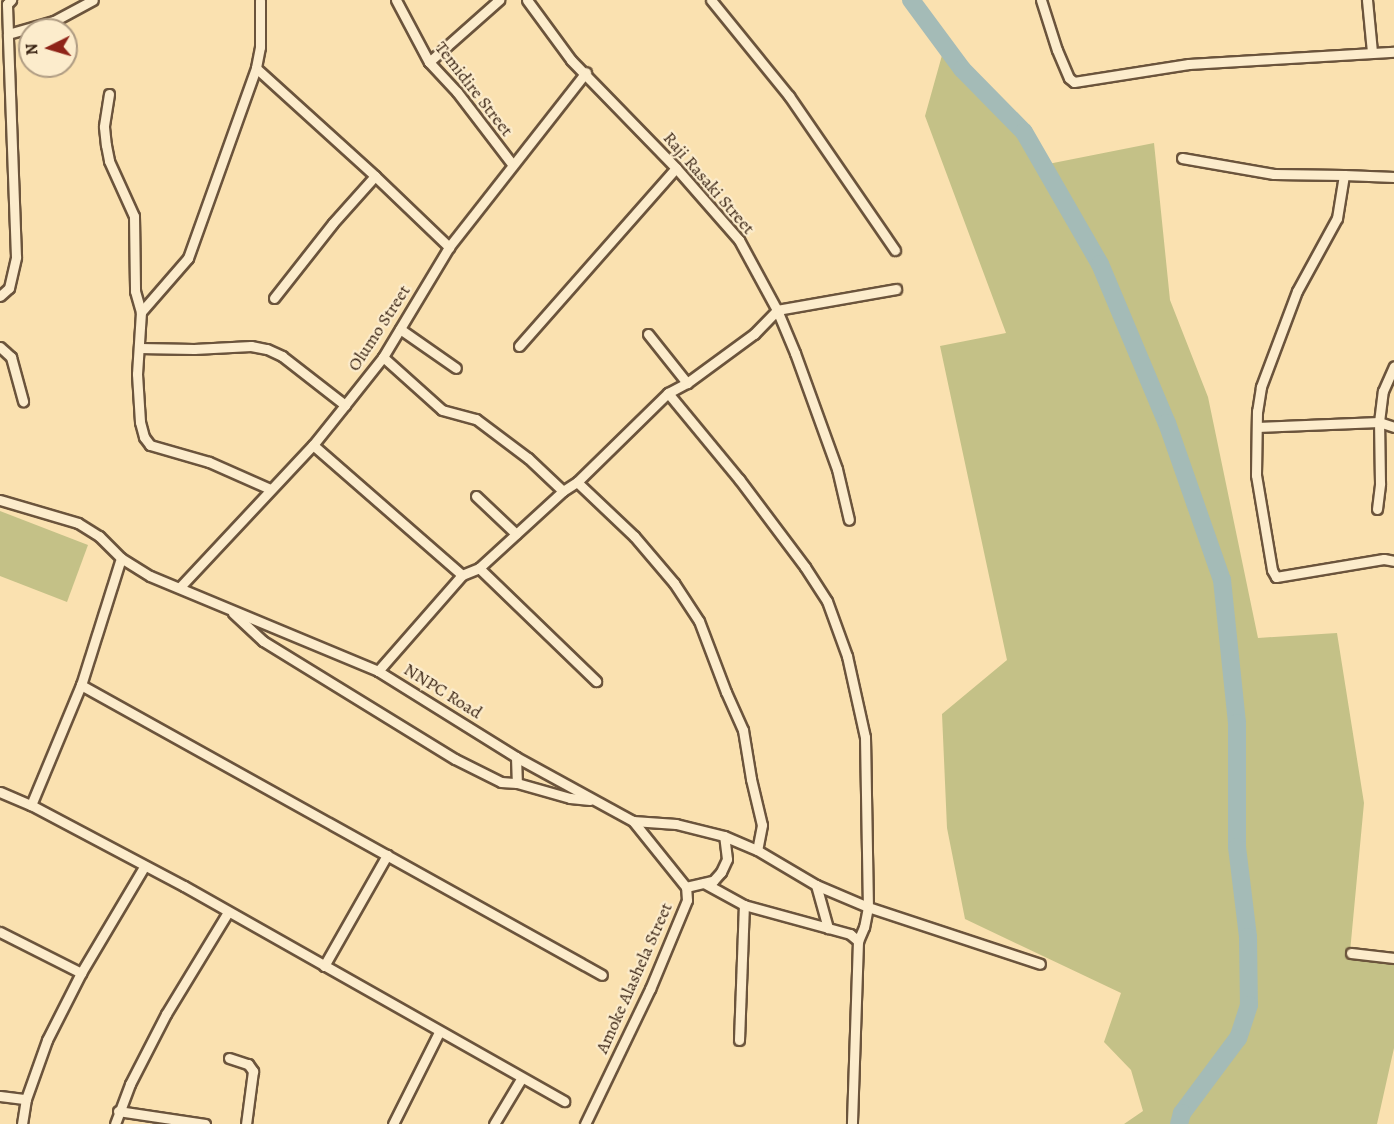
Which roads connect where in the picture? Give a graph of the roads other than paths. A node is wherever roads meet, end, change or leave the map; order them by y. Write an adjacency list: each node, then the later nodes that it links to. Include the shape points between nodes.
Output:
1 (93, 0): 10 (street, via 54,21)
2 (260, 0): 14 (street, via 260,47)
3 (396, 0): 13 (street, Temidire Street)
4 (499, 0): 13 (street)
5 (527, 0): 15 (street, Raji Rasaki Street, via 571,60)
6 (711, 0): 24 (street, via 789,96)
7 (1041, 0): 11 (street, via 1057,50 1074,82 1189,64)
8 (1366, 0): 11 (street)
9 (6, 1): 10 (street)
10 (8, 34): 26 (street, via 16,257 9,288)
11 (1371, 52): 12 (street)
12 (1394, 52)
13 (429, 62): 18 (street, Temidire Street)
14 (255, 68): 21 (street); 29 (street, via 188,258)
15 (586, 72): 18 (street, Olumo Street); 19 (street, Raji Rasaki Street)
16 (109, 94): 29 (street, via 104,127 106,145 134,216 135,291)
17 (1182, 158): 20 (street, via 1274,174)
18 (512, 164): 23 (street, Olumo Street)
19 (676, 168): 28 (street, Raji Rasaki Street, via 740,240); 32 (street)
20 (1344, 175): 22 (street); 43 (street, via 1337,218 1297,291 1272,353 1261,387)
21 (375, 176): 23 (street); 27 (street)
22 (1394, 177)
23 (449, 247): 30 (street, Olumo Street)
24 (895, 250)
25 (896, 289): 28 (street)
26 (0, 296)
27 (274, 298)
28 (777, 310): 38 (street, via 754,334); 52 (street, Raji Rasaki Street, via 825,432 846,497)
29 (141, 312): 34 (street)
30 (400, 329): 35 (street, Olumo Street); 37 (street)
31 (648, 334): 38 (street)
32 (519, 346)
33 (0, 347): 40 (street, via 11,357)
34 (139, 348): 41 (street, via 267,349 282,356); 47 (street, via 140,422 150,445 209,462)
35 (383, 357): 41 (street, Olumo Street); 48 (street, via 442,410 476,419 528,458)
36 (1394, 366): 42 (street, via 1383,391)
37 (456, 368)
38 (687, 383): 39 (street)
39 (668, 393): 46 (street); 77 (street, via 739,478 805,567 839,628 865,737)
40 (23, 401)
41 (345, 405): 45 (street, Olumo Street)
42 (1378, 422): 43 (street); 44 (street); 51 (street)
43 (1257, 427): 55 (street, via 1256,475 1274,575 1290,576 1384,559)
44 (1394, 427)
45 (313, 445): 47 (street, Olumo Street); 57 (street)
46 (577, 482): 48 (street); 70 (street, via 634,536 675,583 699,621 743,730 762,825)
47 (270, 489): 58 (street, Olumo Street)
48 (563, 491): 53 (street)
49 (476, 496): 53 (street)
50 (0, 500): 54 (street, NNPC Road, via 78,523 99,536)
51 (1377, 509)
52 (849, 520)
53 (516, 534): 56 (street)
54 (121, 558): 58 (street, NNPC Road, via 150,576); 62 (street)
55 (1394, 561)
56 (479, 568): 57 (street); 61 (street)
57 (462, 576): 60 (street)
58 (180, 587): 59 (street, NNPC Road)
59 (228, 609): 60 (street, NNPC Road); 64 (street, via 263,641 360,702 455,759 501,782)
60 (378, 671): 63 (street, NNPC Road)
61 (596, 681)
62 (81, 685): 67 (street); 71 (street)
63 (516, 757): 64 (street); 66 (street, NNPC Road)
64 (517, 783): 66 (street, via 545,793)
65 (0, 792): 67 (street)
66 (592, 800): 68 (street, NNPC Road)
67 (31, 805): 72 (street)
68 (633, 822): 69 (street, NNPC Road, via 676,824); 75 (street, Amoke Alashela Street)
69 (724, 836): 70 (street, NNPC Road); 73 (street, via 727,859 713,881)
70 (757, 850): 74 (street, NNPC Road)
71 (387, 855): 85 (street); 87 (street)
72 (144, 867): 78 (street); 86 (street)
73 (704, 883): 75 (street); 76 (street)
74 (816, 885): 77 (street, NNPC Road); 79 (street)
75 (686, 887): 102 (street, Amoke Alashela Street, via 687,900 650,989)
76 (744, 905): 79 (street); 89 (street)
77 (868, 907): 81 (street); 84 (street, NNPC Road)
78 (228, 912): 85 (street); 95 (street, via 166,1014)
79 (828, 928): 81 (street, via 850,934)
80 (0, 933): 86 (street)
81 (858, 941): 103 (street)
82 (1351, 953): 83 (street)
83 (1394, 958)
84 (1040, 964)
85 (324, 966): 88 (street)
86 (81, 973): 93 (street, via 38,1062)
87 (602, 975)
88 (439, 1032): 91 (street); 100 (street)
89 (739, 1040)
90 (229, 1058): 99 (street, via 248,1064 253,1071)
91 (521, 1079): 94 (street); 101 (street)
92 (0, 1096): 93 (street)
93 (26, 1099): 96 (street)
94 (564, 1101)
95 (118, 1111): 97 (street); 98 (street)
96 (22, 1124)
97 (115, 1124)
98 (205, 1124)
99 (246, 1124)
100 (393, 1124)
101 (494, 1124)
102 (585, 1124)
103 (852, 1124)

